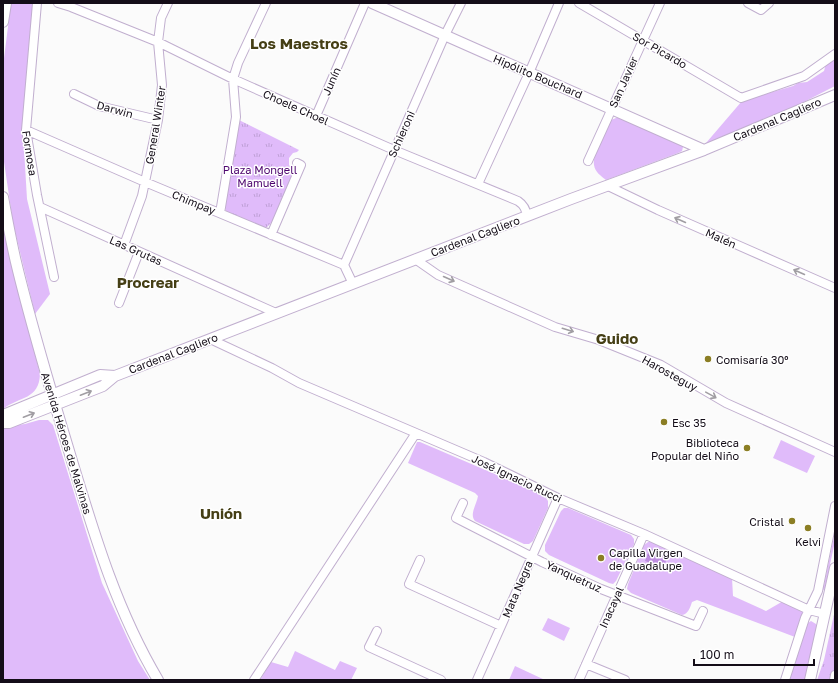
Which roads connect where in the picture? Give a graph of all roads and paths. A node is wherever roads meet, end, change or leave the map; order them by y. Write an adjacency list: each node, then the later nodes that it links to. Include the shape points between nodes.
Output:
1 (6, 3): 14 (main road)
2 (37, 3): 26 (street, Formosa)
3 (58, 3): 17 (street, Choele Choel)
4 (168, 3): 17 (street, General Winter, via 161,18)
5 (266, 3): 20 (street, via 238,63)
6 (365, 3): 24 (street, Junín)
7 (372, 3): 15 (main road, Hipólito Bouchard)
8 (461, 3): 15 (street, Schieroni)
9 (559, 3): 19 (street)
10 (579, 3): 16 (street, Sor Picardo)
11 (660, 3): 16 (street, San Javier)
12 (748, 3): 13 (street, via 761,10)
13 (769, 3)
14 (3, 22)
15 (445, 35): 19 (main road, Hipólito Bouchard); 27 (street, Schieroni)
16 (643, 40): 18 (street, Sor Picardo, via 741,98 804,76); 23 (street, San Javier)
17 (158, 42): 20 (street, Choele Choel); 25 (street, General Winter, via 162,85)
18 (835, 54)
19 (529, 73): 23 (main road, Hipólito Bouchard); 32 (street)
20 (234, 79): 24 (street, Choele Choel); 36 (street, via 236,117)
21 (74, 94): 25 (street, Darwin, via 99,106)
22 (835, 95): 28 (main road, Cardenal Cagliero)
23 (612, 108): 28 (main road, Hipólito Bouchard); 29 (street, San Javier)
24 (316, 116): 27 (street, Choele Choel)
25 (158, 120): 31 (street, General Winter)
26 (26, 130): 31 (street, Chimpay); 35 (street, Formosa)
27 (394, 150): 32 (street, Choele Choel); 42 (street, Schieroni)
28 (704, 150): 33 (main road, Cardenal Cagliero)
29 (588, 162)
30 (297, 163): 38 (street, via 301,165)
31 (145, 182): 36 (street, Chimpay); 39 (street, General Winter)
32 (478, 184): 37 (street, Choele Choel, via 518,201 526,210)
33 (608, 186): 37 (main road, Cardenal Cagliero); 45 (street, Malén, one-way to 33)
34 (3, 197): 50 (main road, Avenida Héroes de Malvinas, via 16,262)
35 (40, 207): 39 (street, Las Grutas); 43 (street, Formosa)
36 (220, 213): 38 (street, Chimpay)
37 (527, 216): 41 (main road, Cardenal Cagliero)
38 (272, 236): 42 (street, Chimpay)
39 (124, 245): 40 (street, Las Grutas)
40 (140, 252): 46 (street); 47 (street, Las Grutas)
41 (415, 259): 44 (main road, Cardenal Cagliero); 55 (street, Harosteguy, one-way to 55, via 438,275 555,327 600,340 661,365 726,403)
42 (344, 265): 44 (street)
43 (54, 277)
44 (353, 284): 47 (main road, Cardenal Cagliero)
45 (835, 288)
46 (119, 303)
47 (276, 313): 48 (main road, Cardenal Cagliero)
48 (210, 339): 49 (main road, Cardenal Cagliero); 54 (street, José Ignacio Rucci, via 299,383)
49 (115, 376): 50 (main road, Cardenal Cagliero, via 100,375); 51 (main road, Cardenal Cagliero, one-way to 49, via 103,386)
50 (52, 394): 51 (main road, Avenida Héroes de Malvinas); 52 (main road, Cardenal Cagliero)
51 (55, 405): 53 (main road, Cardenal Cagliero, one-way to 51); 71 (main road, Avenida Héroes de Malvinas, via 91,524 116,595)
52 (3, 415)
53 (3, 423)
54 (416, 433): 56 (street, José Ignacio Rucci); 72 (street)
55 (835, 452)
56 (558, 498): 59 (street, José Ignacio Rucci); 60 (street, Mata Negra)
57 (463, 503): 60 (street, Yanquetruz, via 456,518)
58 (835, 506): 64 (street, via 818,590)
59 (644, 534): 63 (street, Inacayal); 64 (street, José Ignacio Rucci)
60 (531, 556): 63 (street, Yanquetruz); 67 (street, Mata Negra)
61 (420, 560): 67 (street, via 410,584)
62 (835, 568): 66 (main road)
63 (616, 596): 65 (street, Yanquetruz, via 696,626); 69 (street, Inacayal)
64 (809, 610): 66 (street, José Ignacio Rucci); 77 (street)
65 (703, 611)
66 (825, 614): 78 (main road)
67 (501, 626): 74 (street, Mata Negra)
68 (377, 631): 73 (street, via 369,647)
69 (586, 664): 75 (street, Inacayal); 76 (street)
70 (835, 675): 79 (street)
71 (158, 680)
72 (254, 680)
73 (441, 680)
74 (477, 680)
75 (579, 680)
76 (625, 680)
77 (784, 680)
78 (810, 680)
79 (834, 680)

